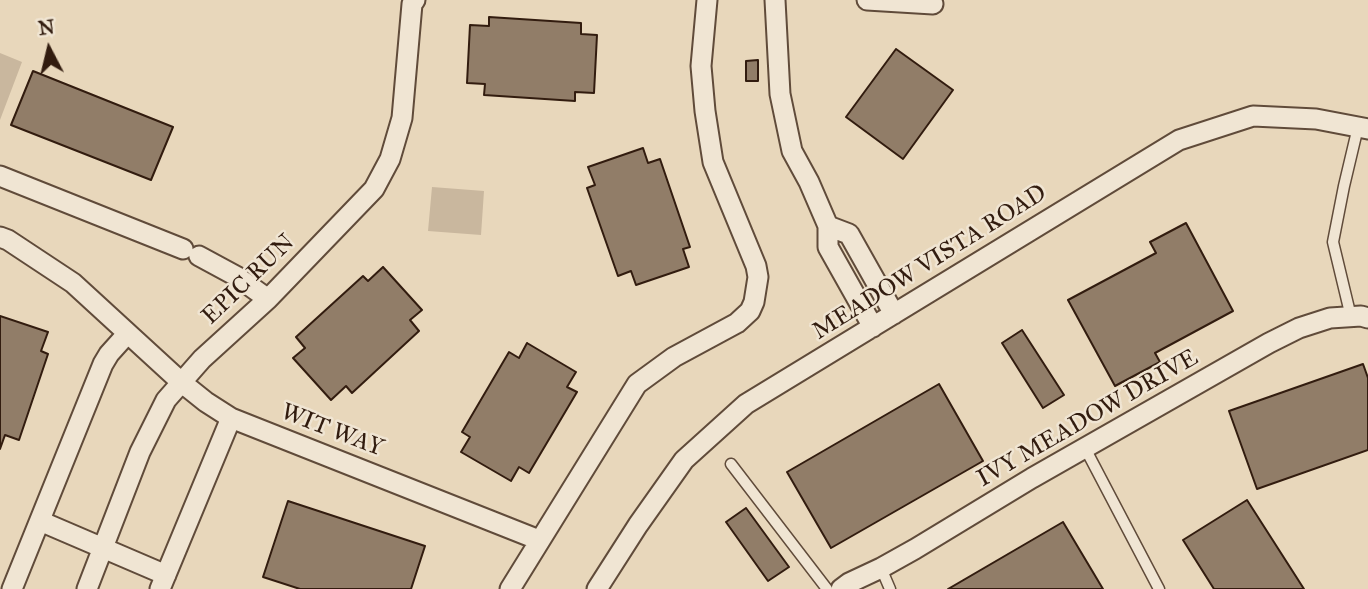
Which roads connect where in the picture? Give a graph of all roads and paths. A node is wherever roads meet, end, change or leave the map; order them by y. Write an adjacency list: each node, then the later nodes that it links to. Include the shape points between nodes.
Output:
1 (415, 0): 12 (street, EPIC RUN, via 402,118 390,159 374,189)
2 (707, 0): 22 (street, via 701,66 705,111 713,162 756,266 754,302 737,323 674,357 637,384)
3 (775, 0): 8 (street, via 780,94 792,151)
4 (867, 0): 5 (street)
5 (933, 4)
6 (1363, 128): 13 (street, MEADOW VISTA ROAD, via 1316,119 1253,116 1179,140); 14 (lane, via 1343,186 1333,242)
7 (0, 176): 12 (street, via 191,252)
8 (828, 226): 10 (street, via 849,234); 11 (street, via 828,247)
9 (0, 237): 16 (street, WIT WAY, via 73,283)
10 (859, 252): 11 (street); 13 (street)
11 (837, 264): 15 (street)
12 (268, 299): 17 (street, EPIC RUN)
13 (894, 314): 15 (street, MEADOW VISTA ROAD)
14 (1359, 317): 19 (street, IVY MEADOW DRIVE, via 1330,318 1299,328)
15 (873, 327): 29 (street, MEADOW VISTA ROAD, via 747,404 684,460)
16 (127, 334): 17 (street, WIT WAY); 21 (street, via 103,363)
17 (181, 382): 18 (street, WIT WAY); 23 (street, EPIC RUN, via 166,400 140,452)
18 (231, 418): 22 (street, WIT WAY); 25 (street)
19 (1085, 448): 24 (street, IVY MEADOW DRIVE); 33 (lane)
20 (731, 464): 30 (lane)
21 (40, 521): 23 (street); 26 (street)
22 (539, 540): 28 (street)
23 (104, 548): 25 (street); 27 (street, EPIC RUN)
24 (881, 568): 31 (street, IVY MEADOW DRIVE); 32 (lane)
25 (163, 582)
26 (12, 589)
27 (87, 589)
28 (510, 589)
29 (597, 589)
30 (827, 589)
31 (841, 589)
32 (890, 589)
33 (1159, 589)

